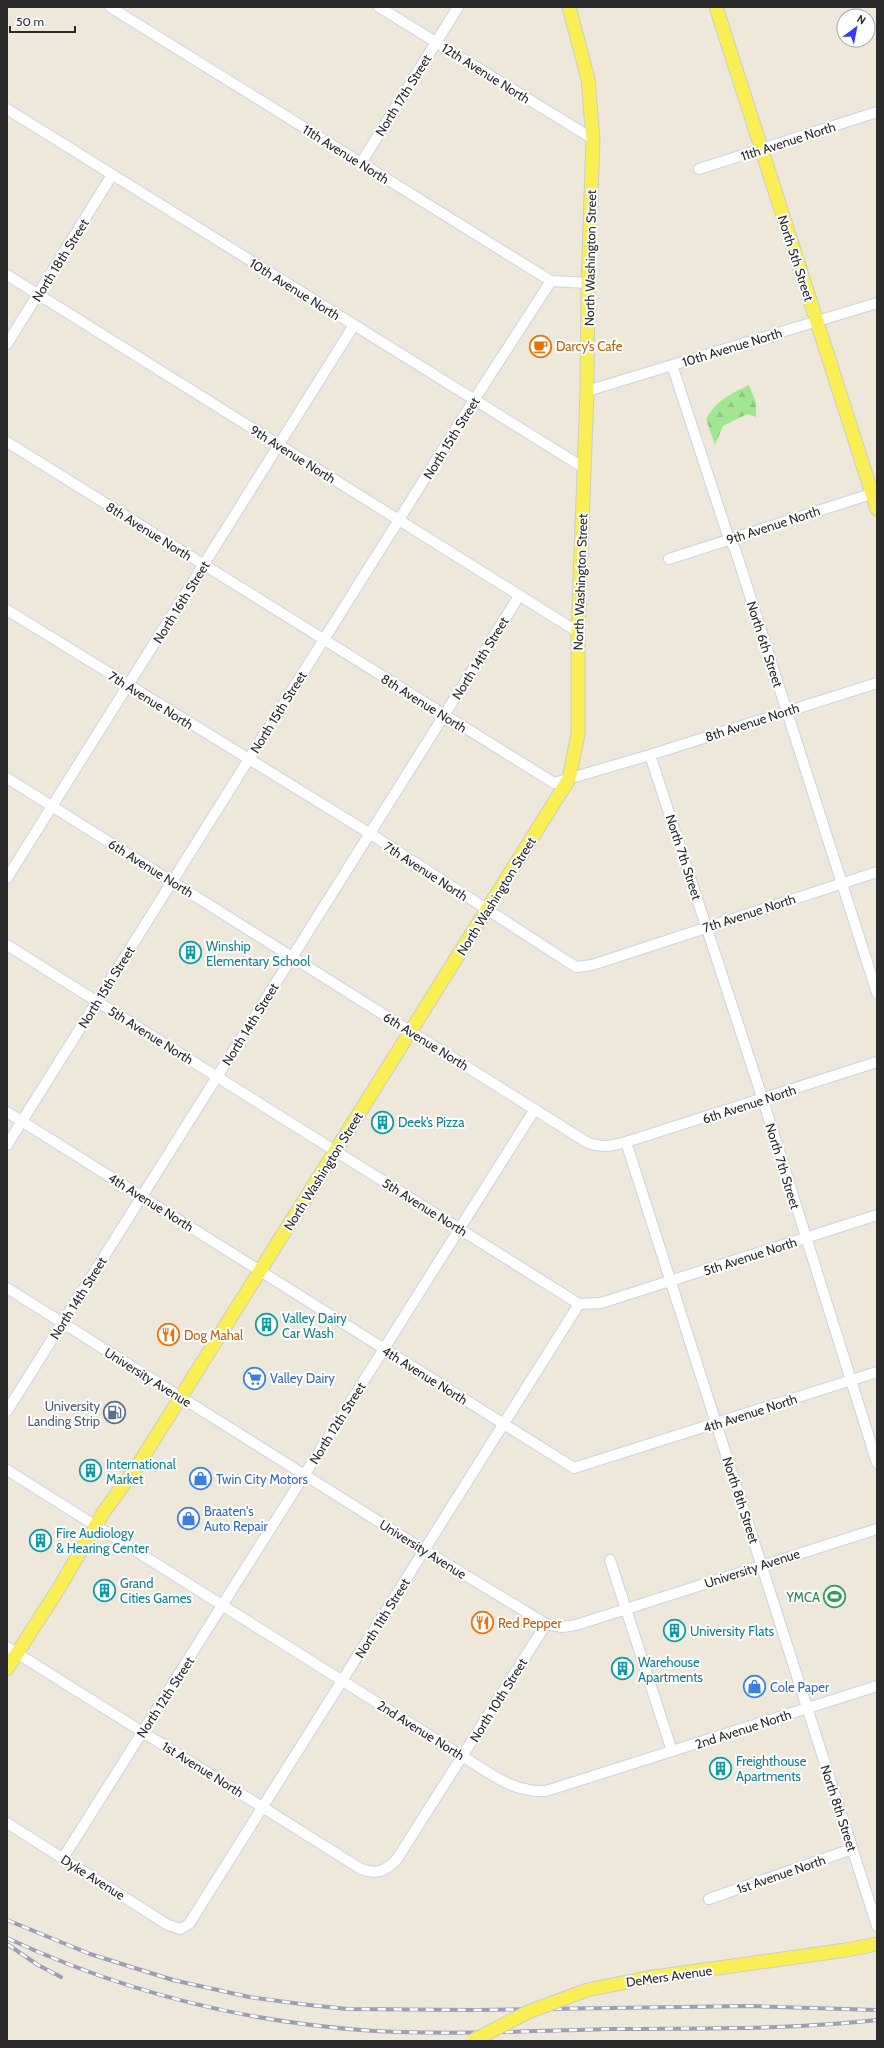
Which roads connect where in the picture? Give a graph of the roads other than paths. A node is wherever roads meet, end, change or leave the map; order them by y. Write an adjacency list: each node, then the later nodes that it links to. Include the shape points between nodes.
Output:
1 (110, 7): 11 (street, 11th Avenue North)
2 (379, 7): 6 (street, 12th Avenue North)
3 (458, 7): 6 (street, North 17th Street)
4 (570, 7): 9 (main road, North Washington Street, via 588,79)
5 (716, 7): 10 (main road, North 5th Street)
6 (436, 42): 9 (street, 12th Avenue North); 11 (street, North 17th Street)
7 (7, 109): 13 (street, 10th Avenue North)
8 (877, 112): 10 (street, 11th Avenue North)
9 (593, 139): 16 (main road, North Washington Street)
10 (760, 149): 12 (street, 11th Avenue North); 19 (main road, North 5th Street)
11 (360, 163): 15 (street, 11th Avenue North)
12 (699, 169)
13 (112, 175): 17 (street, North 18th Street); 20 (street, 10th Avenue North)
14 (7, 275): 17 (street, 9th Avenue North)
15 (551, 280): 16 (street, 11th Avenue North); 24 (street, North 15th Street)
16 (588, 283): 23 (main road, North Washington Street)
17 (38, 295): 21 (street, North 18th Street); 26 (street, 9th Avenue North)
18 (877, 303): 19 (street, 10th Avenue North)
19 (816, 322): 22 (street, 10th Avenue North); 28 (main road, North 5th Street)
20 (354, 325): 24 (street, 10th Avenue North); 26 (street, North 16th Street)
21 (7, 344)
22 (672, 365): 23 (street, 10th Avenue North); 31 (street, North 6th Street)
23 (588, 391): 27 (main road, North Washington Street)
24 (474, 400): 27 (street, 10th Avenue North); 30 (street, North 15th Street)
25 (7, 442): 33 (street, 8th Avenue North)
26 (279, 445): 30 (street, 9th Avenue North); 33 (street, North 16th Street)
27 (584, 468): 36 (main road, North Washington Street)
28 (874, 492): 29 (main road, North 5th Street); 31 (street, 9th Avenue North)
29 (877, 509)
30 (400, 520): 34 (street, 9th Avenue North); 37 (street, North 15th Street)
31 (730, 539): 32 (street, 9th Avenue North); 40 (street, North 6th Street)
32 (669, 559)
33 (203, 565): 37 (street, 8th Avenue North); 39 (street, North 16th Street)
34 (519, 596): 36 (street, 9th Avenue North); 41 (street, North 14th Street)
35 (7, 610): 39 (street, 7th Avenue North)
36 (578, 632): 45 (main road, North Washington Street, via 578,734)
37 (323, 640): 41 (street, 8th Avenue North); 43 (street, North 15th Street)
38 (877, 682): 40 (street, 8th Avenue North)
39 (128, 686): 43 (street, 7th Avenue North); 46 (street, North 16th Street)
40 (786, 711): 42 (street, 8th Avenue North); 51 (street, North 6th Street)
41 (444, 716): 45 (street, 8th Avenue North, via 554,783); 47 (street, North 14th Street)
42 (650, 755): 45 (street, 8th Avenue North); 53 (street, North 7th Street)
43 (249, 760): 47 (street, 7th Avenue North); 50 (street, North 15th Street)
44 (7, 778): 46 (street, 6th Avenue North)
45 (569, 779): 52 (main road, North Washington Street)
46 (52, 806): 49 (street, North 16th Street); 50 (street, 6th Avenue North)
47 (369, 833): 52 (street, 7th Avenue North); 55 (street, North 14th Street)
48 (877, 872): 51 (street, 7th Avenue North)
49 (7, 878)
50 (173, 881): 55 (street, 6th Avenue North); 57 (street, North 15th Street)
51 (841, 883): 53 (street, 7th Avenue North); 56 (street, North 6th Street)
52 (488, 910): 53 (street, 7th Avenue North, via 576,967 592,965); 58 (main road, North Washington Street)
53 (706, 926): 61 (street, North 7th Street)
54 (7, 945): 57 (street, 5th Avenue North)
55 (292, 957): 58 (street, 6th Avenue North); 60 (street, North 14th Street)
56 (877, 993)
57 (97, 1001): 60 (street, 5th Avenue North); 64 (street, North 15th Street)
58 (411, 1031): 62 (street, 6th Avenue North); 67 (main road, North Washington Street)
59 (877, 1062): 61 (street, 6th Avenue North)
60 (217, 1076): 67 (street, 5th Avenue North); 68 (street, North 14th Street)
61 (763, 1100): 65 (street, 6th Avenue North); 71 (street, North 7th Street)
62 (535, 1109): 65 (street, 6th Avenue North, via 598,1146); 70 (street, North 12th Street)
63 (7, 1112): 64 (street, 4th Avenue North)
64 (22, 1122): 66 (street, North 15th Street); 68 (street, 4th Avenue North)
65 (626, 1142): 73 (street, North 8th Street)
66 (7, 1145)
67 (336, 1151): 70 (street, 5th Avenue North); 72 (main road, North Washington Street)
68 (142, 1196): 72 (street, 4th Avenue North); 76 (street, North 14th Street)
69 (877, 1215): 71 (street, 5th Avenue North)
70 (459, 1229): 75 (street, 5th Avenue North); 77 (street, North 12th Street)
71 (805, 1238): 73 (street, 5th Avenue North); 79 (street, North 7th Street)
72 (260, 1271): 77 (street, 4th Avenue North); 80 (main road, North Washington Street)
73 (671, 1281): 75 (street, 5th Avenue North, via 601,1303); 83 (street, North 8th Street)
74 (7, 1288): 76 (street, University Avenue)
75 (579, 1304): 82 (street, North 11th Street)
76 (62, 1323): 80 (street, University Avenue); 81 (street, North 14th Street)
77 (384, 1349): 82 (street, 4th Avenue North); 86 (street, North 12th Street)
78 (877, 1372): 79 (street, 4th Avenue North)
79 (852, 1380): 83 (street, 4th Avenue North); 84 (street, North 7th Street)
80 (180, 1398): 86 (street, University Avenue); 87 (main road, North Washington Street)
81 (7, 1411)
82 (504, 1424): 83 (street, 4th Avenue North, via 574,1468); 89 (street, North 11th Street)
83 (716, 1424): 91 (street, North 8th Street)
84 (877, 1463)
85 (7, 1470): 87 (street, 2nd Avenue North)
86 (304, 1476): 89 (street, University Avenue); 92 (street, North 12th Street)
87 (96, 1525): 92 (street, 2nd Avenue North); 95 (main road, North Washington Street, via 59,1588)
88 (877, 1529): 91 (street, University Avenue)
89 (424, 1550): 94 (street, University Avenue); 97 (street, North 11th Street)
90 (610, 1560): 93 (street)
91 (762, 1565): 93 (street, University Avenue); 99 (street, North 8th Street)
92 (223, 1606): 97 (street, 2nd Avenue North); 100 (street, North 12th Street)
93 (625, 1609): 94 (street, University Avenue, via 562,1627); 101 (street)
94 (546, 1624): 102 (street, North 10th Street)
95 (12, 1650): 96 (main road, North Washington Street); 100 (street, 1st Avenue North)
96 (7, 1669)
97 (342, 1681): 102 (street, 2nd Avenue North); 103 (street, North 11th Street)
98 (877, 1686): 99 (street, 2nd Avenue North)
99 (807, 1708): 101 (street, 2nd Avenue North); 105 (street, North 8th Street)
100 (143, 1732): 103 (street, 1st Avenue North); 106 (street, North 12th Street)
101 (672, 1751): 102 (street, 2nd Avenue North, via 546,1791 534,1792 511,1786)
102 (462, 1756): 107 (street, North 10th Street, via 397,1859 389,1868)
103 (263, 1807): 107 (street, 1st Avenue North, via 361,1869); 110 (street, North 11th Street, via 189,1924)
104 (7, 1823): 106 (street, Dyke Avenue)
105 (852, 1849): 108 (street, 1st Avenue North); 109 (street, North 8th Street)
106 (63, 1858): 110 (street, Dyke Avenue, via 168,1925)
107 (380, 1872)
108 (709, 1899)
109 (877, 1926)
110 (180, 1928)
111 (877, 1944): 112 (main road, DeMers Avenue, bridge, via 647,1978 587,1990 528,2012)
112 (472, 2041)

